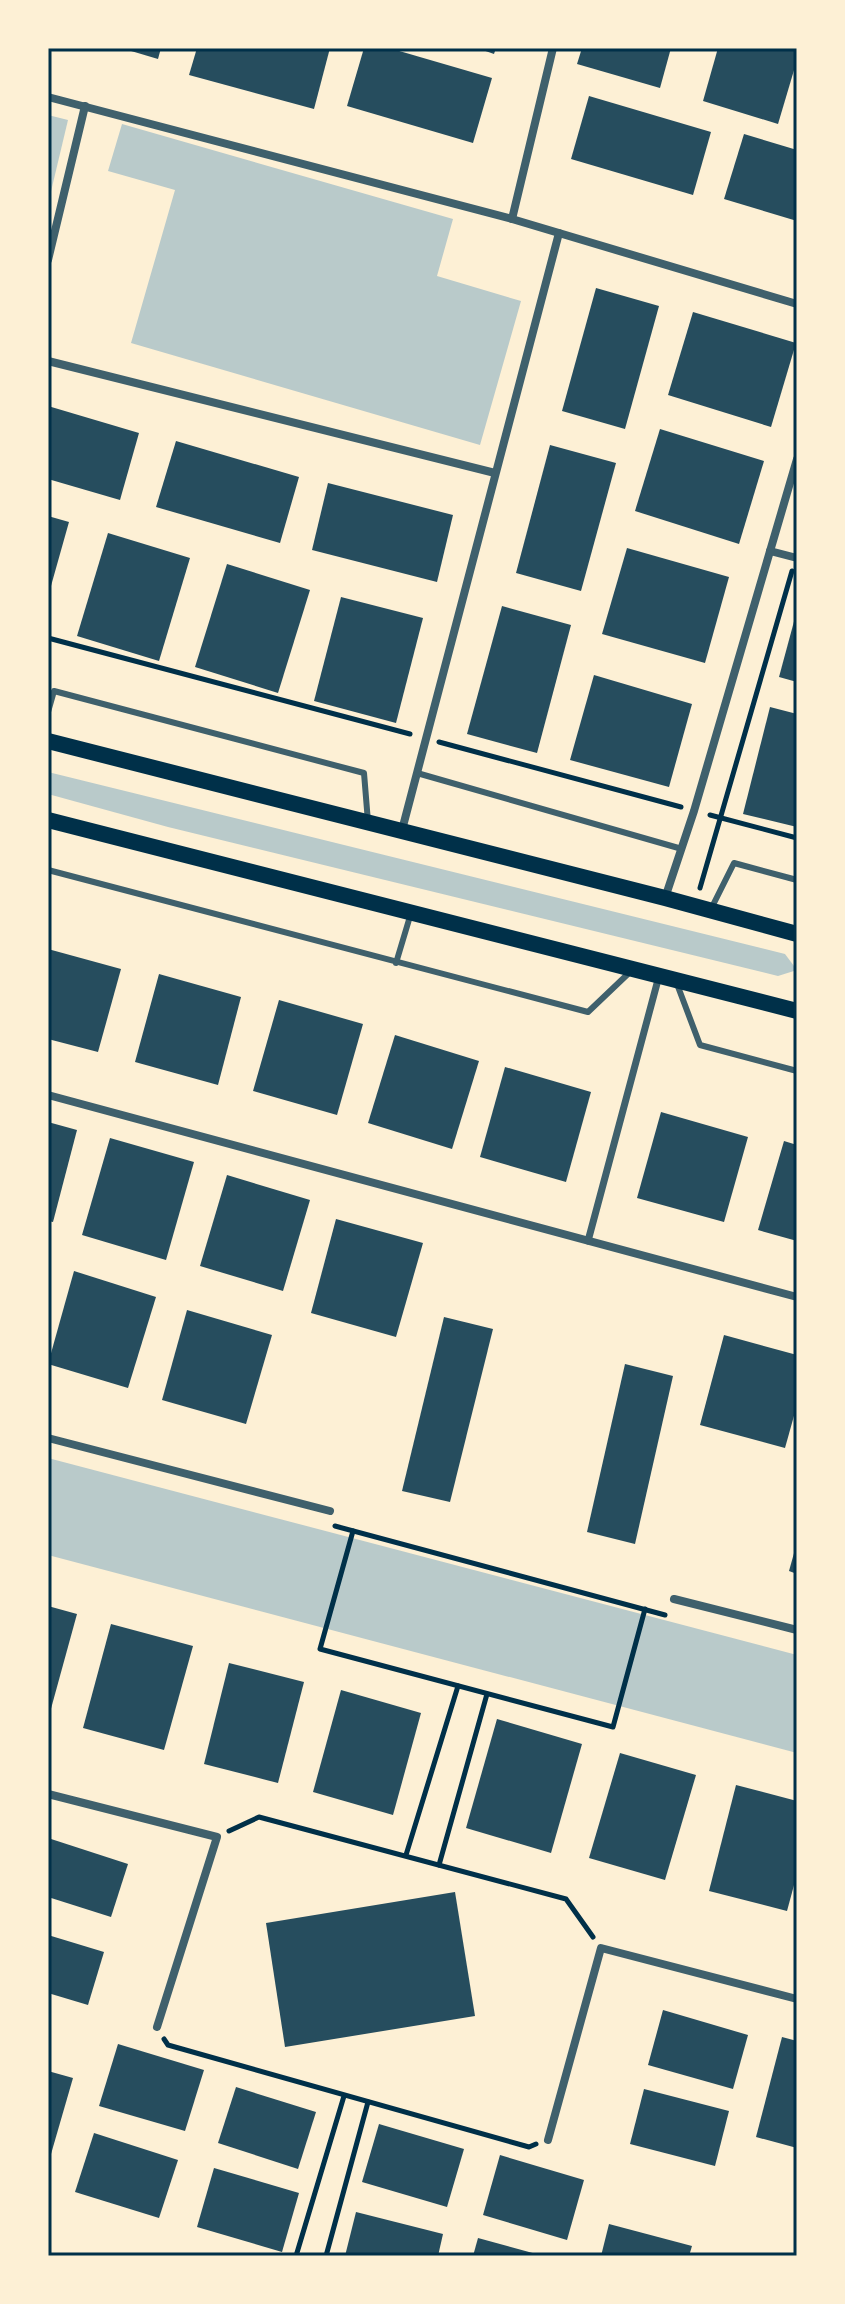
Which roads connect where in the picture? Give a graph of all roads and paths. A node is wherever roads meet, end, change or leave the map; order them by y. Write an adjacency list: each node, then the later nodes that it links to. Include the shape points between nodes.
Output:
1 (553, 48): 4 (street)
2 (48, 97): 3 (street)
3 (85, 106): 4 (street); 6 (street)
4 (512, 219): 5 (street)
5 (559, 233): 7 (street); 10 (street)
6 (48, 260)
7 (797, 304)
8 (48, 361): 10 (street)
9 (797, 459): 11 (street)
10 (495, 473): 16 (street)
11 (770, 551): 12 (street); 19 (street)
12 (796, 558): 20 (path)
13 (48, 638): 16 (path)
14 (51, 690): 15 (lane); 22 (lane, via 364,773)
15 (48, 712)
16 (426, 738): 18 (street); 19 (path)
17 (48, 741): 22 (main road)
18 (417, 773): 23 (street); 25 (lane)
19 (694, 811): 20 (path); 25 (street)
20 (721, 818): 24 (path); 29 (path)
21 (48, 820): 30 (main road)
22 (369, 823): 23 (main road)
23 (402, 831): 28 (main road)
24 (797, 838)
25 (682, 849): 28 (street)
26 (48, 870): 32 (lane)
27 (797, 880): 29 (lane, via 734,863)
28 (665, 898): 29 (main road)
29 (703, 908): 31 (main road)
30 (411, 913): 32 (lane); 33 (main road)
31 (797, 934)
32 (396, 963): 33 (lane, via 588,1012)
33 (633, 969): 34 (main road)
34 (659, 976): 35 (main road); 39 (street)
35 (676, 980): 36 (main road); 37 (lane, via 700,1045)
36 (797, 1011)
37 (797, 1071)
38 (48, 1095): 39 (street)
39 (588, 1241): 40 (street)
40 (797, 1297)
41 (48, 1438): 42 (street)
42 (330, 1511): 43 (path, via 326,1524)
43 (353, 1531): 45 (path); 47 (path, via 320,1649)
44 (674, 1599): 45 (path, via 669,1616); 46 (street)
45 (645, 1609): 48 (path, via 613,1727)
46 (797, 1630)
47 (458, 1686): 48 (path); 51 (path)
48 (487, 1694): 52 (path)
49 (48, 1794): 50 (street)
50 (217, 1837): 51 (path, via 259,1817); 55 (street)
51 (406, 1855): 52 (path)
52 (439, 1865): 53 (path, via 566,1899)
53 (601, 1948): 54 (street); 58 (street)
54 (797, 1999)
55 (157, 2027): 56 (path, via 168,2045)
56 (344, 2096): 57 (path); 59 (path)
57 (368, 2102): 58 (path, via 529,2147); 60 (path)
58 (548, 2140)
59 (296, 2256)
60 (326, 2256)

